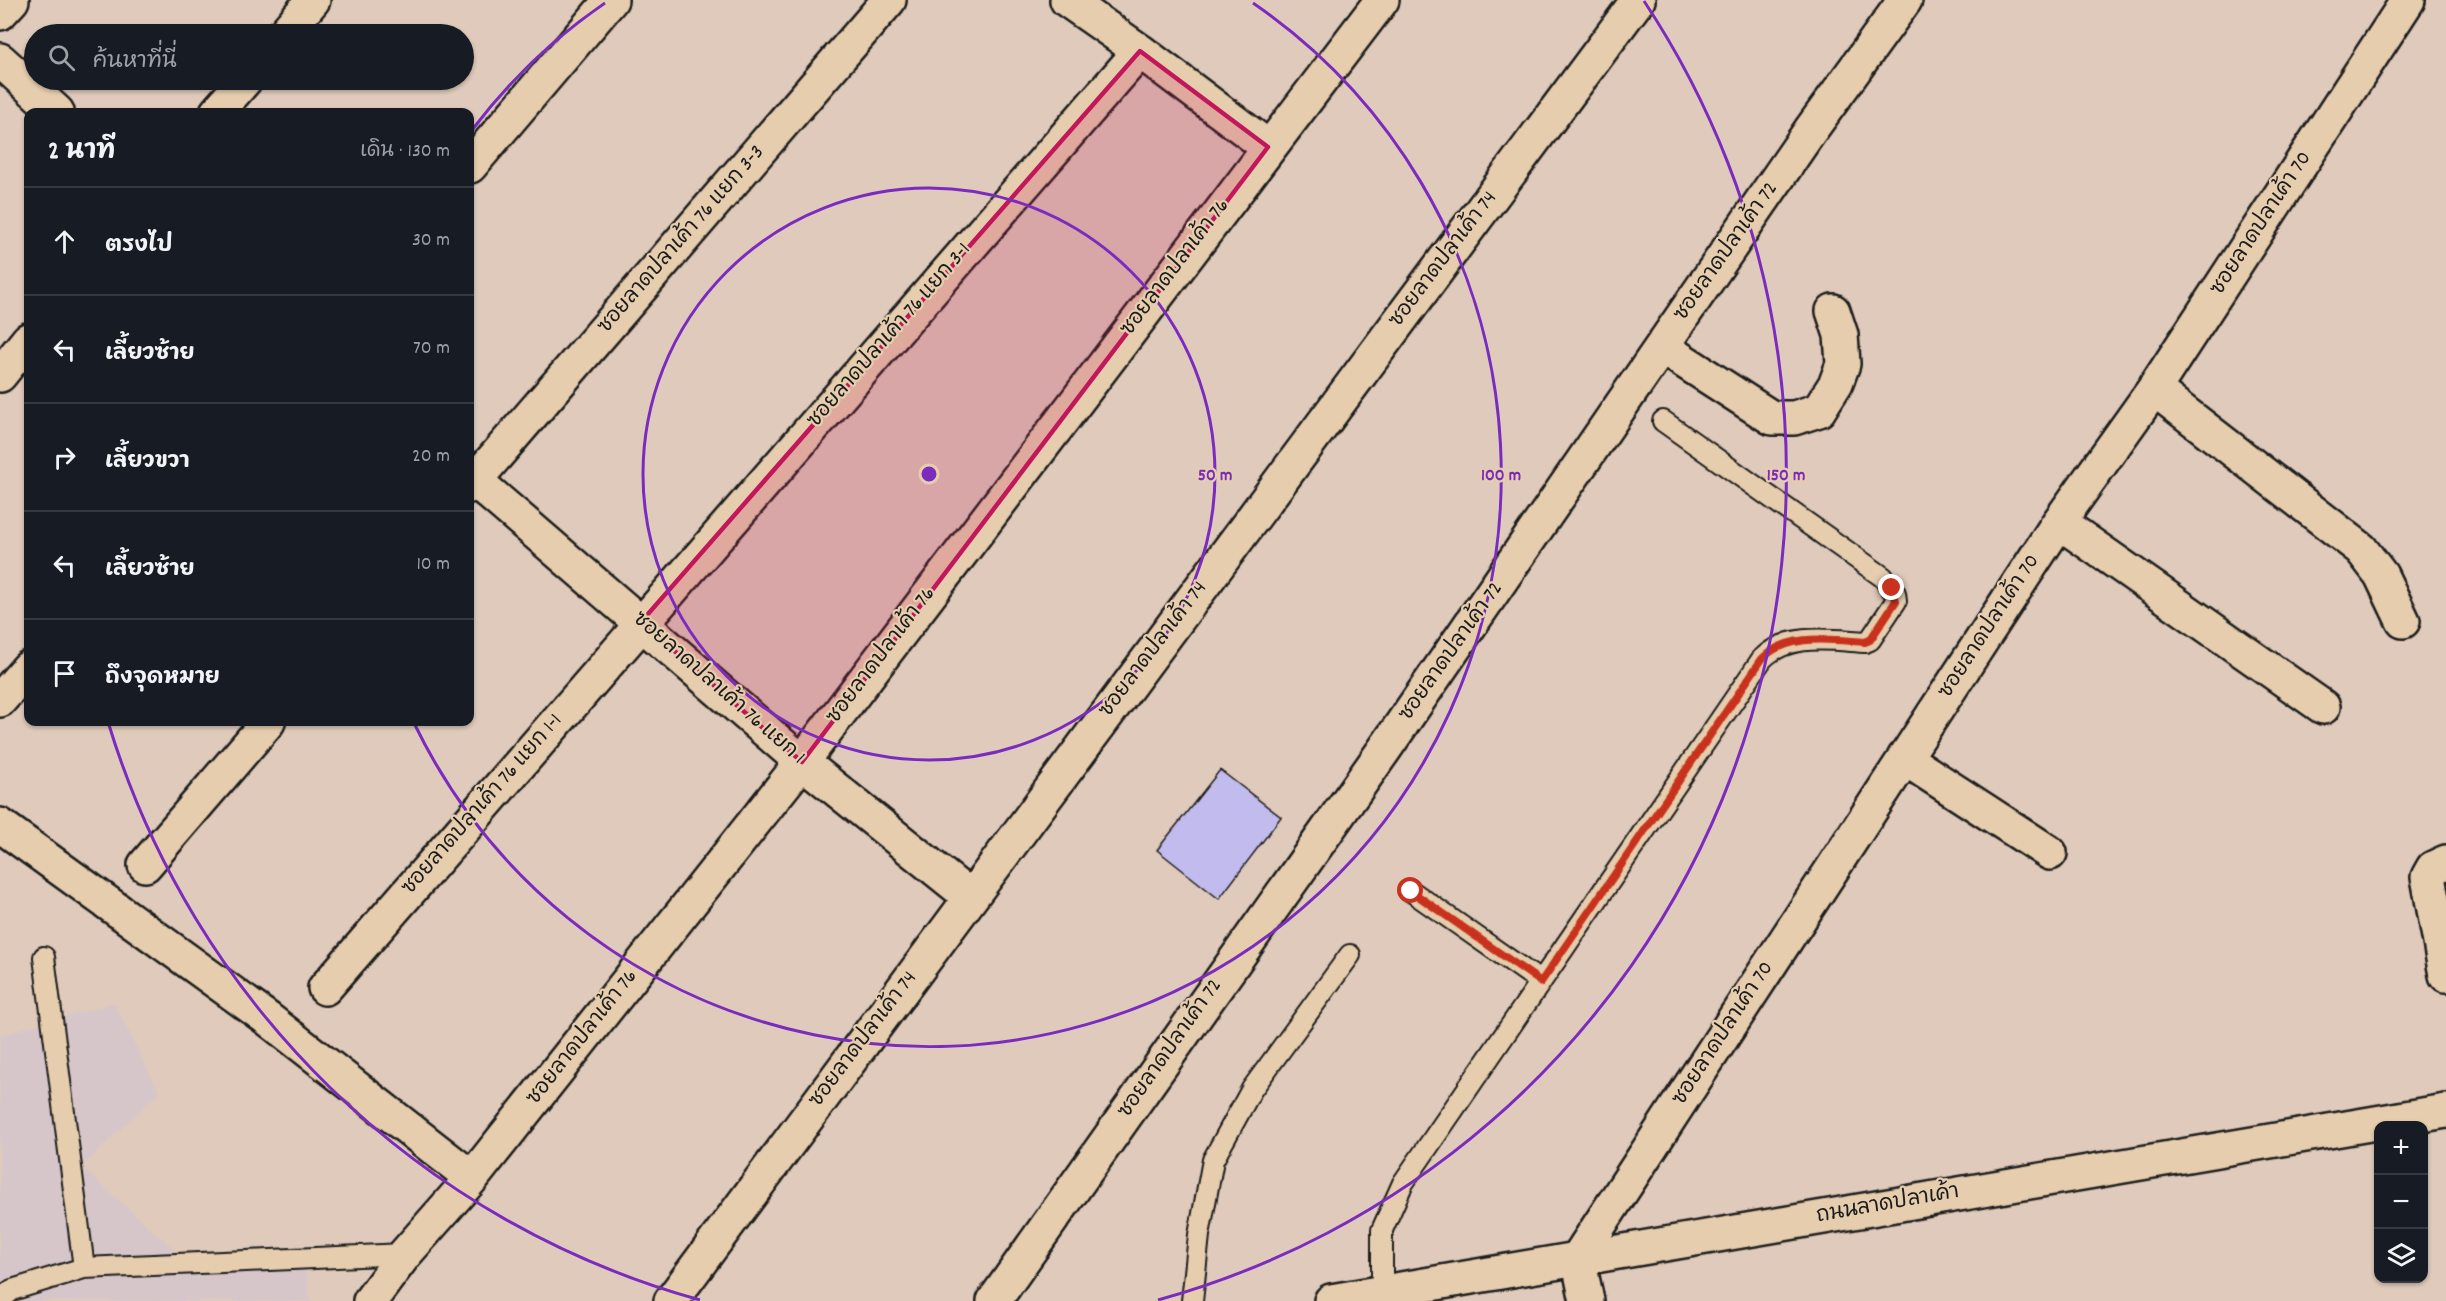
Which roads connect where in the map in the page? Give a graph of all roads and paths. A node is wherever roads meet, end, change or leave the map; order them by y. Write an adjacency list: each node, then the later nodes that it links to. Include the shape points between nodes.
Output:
1 (12, 0): 10 (street)
2 (313, 0): 11 (street)
3 (611, 0): 20 (street)
4 (889, 0): 27 (street, ซอยลาดปลาเค้า 76 แยก 3-3)
5 (1067, 0): 12 (street)
6 (1382, 0): 19 (street, ซอยลาดปลาเค้า 76)
7 (1638, 0): 43 (street, ซอยลาดปลาเค้า 74)
8 (1905, 0): 23 (street, ซอยลาดปลาเค้า 72)
9 (2408, 0): 25 (street, ซอยลาดปลาเค้า 70)
10 (0, 13)
11 (293, 24)
12 (1140, 51): 19 (street); 31 (street, ซอยลาดปลาเค้า 76 แยก 3-1)
13 (0, 60): 14 (street)
14 (24, 82)
15 (33, 90): 17 (street)
16 (236, 90): 18 (street)
17 (53, 108)
18 (220, 108)
19 (1268, 147): 37 (street, ซอยลาดปลาเค้า 76)
20 (474, 161)
21 (1833, 311): 23 (street, via 1841,335 1843,364 1819,410 1794,418 1772,418)
22 (24, 345): 24 (street)
23 (1662, 347): 58 (street, ซอยลาดปลาเค้า 72)
24 (0, 375)
25 (2154, 389): 29 (street, ซอยลาดปลาเค้า 70); 30 (street, via 2361,549 2381,575)
26 (1663, 421): 47 (lane, via 1883,577 1896,601 1870,640 1803,641 1769,652 1762,659)
27 (474, 478)
28 (474, 483): 31 (street, ซอยลาดปลาเค้า 76 แยก 1)
29 (2059, 522): 34 (street); 36 (street, ซอยลาดปลาเค้า 70)
30 (2403, 621)
31 (641, 622): 37 (street, ซอยลาดปลาเค้า 76 แยก 1); 48 (street, ซอยลาดปลาเค้า 76 แยก 1-1)
32 (24, 673): 33 (street)
33 (0, 700)
34 (2323, 707)
35 (265, 726): 41 (street)
36 (1905, 758): 39 (street); 52 (street, ซอยลาดปลาเค้า 70)
37 (802, 762): 43 (street, ซอยลาดปลาเค้า 76 แยก 1); 50 (street, ซอยลาดปลาเค้า 76)
38 (0, 825): 50 (street, via 268,1019)
39 (2050, 854)
40 (2446, 862): 46 (street, via 2433,868 2428,877)
41 (146, 865)
42 (1411, 891): 47 (lane)
43 (970, 897): 57 (street, ซอยลาดปลาเค้า 74)
44 (1350, 955): 59 (lane, via 1252,1089 1214,1160 1199,1235)
45 (44, 957): 53 (lane)
46 (2446, 975)
47 (1541, 982): 54 (lane, via 1391,1206 1382,1230)
48 (325, 987)
49 (2446, 1111): 52 (street, ถนนลาดปลาเค้า)
50 (472, 1178): 51 (street, ซอยลาดปลาเค้า 76)
51 (405, 1254): 53 (lane); 56 (street, ซอยลาดปลาเค้า 76)
52 (1578, 1258): 54 (street, ถนนลาดปลาเค้า); 61 (street)
53 (84, 1268): 55 (lane, via 12,1290)
54 (1382, 1292): 60 (street, ถนนลาดปลาเค้า)
55 (0, 1300)
56 (370, 1301)
57 (671, 1301)
58 (994, 1301)
59 (1192, 1301)
60 (1331, 1301)
61 (1587, 1301)

